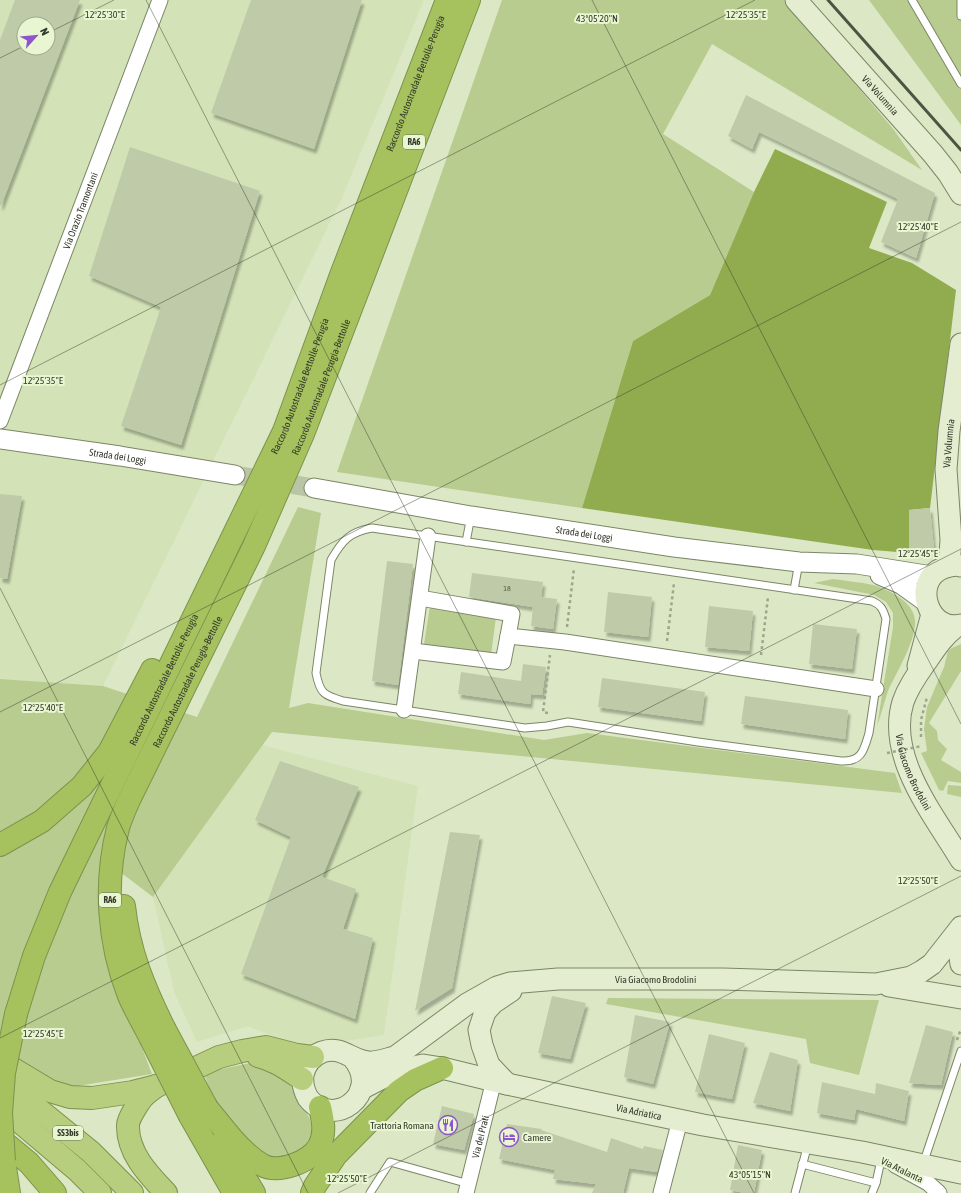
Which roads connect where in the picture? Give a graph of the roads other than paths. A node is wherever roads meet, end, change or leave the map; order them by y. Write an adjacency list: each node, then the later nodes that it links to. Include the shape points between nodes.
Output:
1 (160, 0): 12 (street, Via Orazio Tramontani)
2 (447, 0): 10 (highway, Raccordo Autostradale Bettolle-Perugia / RA6)
3 (469, 0): 10 (highway, Raccordo Autostradale Perugia-Bettolle / RA6)
4 (796, 0): 9 (main road, Via Volumnia, via 933,154)
5 (912, 0): 8 (lane)
6 (960, 0): 7 (lane)
7 (961, 16)
8 (961, 84)
9 (961, 194)
10 (351, 279): 33 (highway, Raccordo Autostradale Bettolle-Perugia / RA6, via 284,431); 55 (highway, Raccordo Autostradale Perugia-Bettolle / RA6, bridge, via 303,434 254,546 148,764 130,840 123,897 134,959 157,1032)
11 (961, 344): 16 (main road, Via Volumnia, via 949,431)
12 (0, 421)
13 (0, 439): 14 (street, Strada dei Loggi)
14 (235, 475)
15 (314, 488): 17 (street, Strada dei Loggi)
16 (947, 495): 19 (main road, Via Volumnia); 23 (main road, Via Volumnia, via 951,540)
17 (471, 516): 20 (lane); 21 (street, Strada dei Loggi, via 674,547)
18 (428, 536): 20 (lane); 25 (street); 32 (lane, via 372,528 360,530 339,547 331,560 316,673 318,686 326,696 343,701)
19 (961, 536)
20 (466, 542): 24 (lane)
21 (799, 562): 22 (street, Strada dei Loggi); 24 (lane)
22 (857, 564): 23 (street, Strada dei Loggi); 26 (street, Strada dei Loggi, via 901,584)
23 (947, 569): 26 (main road, Via Volumnia, via 926,588)
24 (794, 590): 31 (lane, via 879,604 886,619)
25 (420, 598): 28 (street, via 512,614); 29 (street)
26 (929, 608): 27 (main road, via 943,623); 30 (main road, Via Giacomo Brodolini)
27 (959, 625): 30 (main road, Via Giacomo Brodolini, via 948,632)
28 (508, 636): 29 (street, via 503,662); 31 (street, via 559,641)
29 (413, 651): 32 (street)
30 (922, 684): 35 (main road, Via Giacomo Brodolini, via 903,703 900,727 904,757 922,797)
31 (876, 689): 32 (lane, via 865,748 858,758 850,761 698,742 568,722 525,728)
32 (404, 710)
33 (117, 756): 34 (highway, via 42,820); 66 (highway, bridge, via 34,956 16,1014 4,1074 1,1113)
34 (0, 846)
35 (961, 860)
36 (961, 927): 40 (main road, Via Giacomo Brodolini, via 932,964 922,971 911,977)
37 (961, 950): 38 (main road)
38 (961, 964)
39 (526, 982): 40 (main road, Via Giacomo Brodolini, via 558,979 722,979); 45 (main road, Via Giacomo Brodolini, via 510,983 467,1004 394,1057 368,1062); 50 (main road, via 493,1003 485,1012 479,1030 489,1065)
40 (876, 984): 41 (main road)
41 (961, 998)
42 (242, 1051): 44 (highway, via 266,1047); 49 (highway, via 268,1058); 51 (highway, via 219,1057)
43 (961, 1052): 62 (lane)
44 (313, 1057): 45 (main road, via 320,1052 337,1050); 49 (main road)
45 (353, 1058): 52 (main road, via 362,1072)
46 (0, 1062): 51 (highway, via 50,1091 70,1097 109,1096)
47 (442, 1068): 50 (main road, Via Adriatica); 52 (main road, Via Adriatica, via 423,1065 409,1068 392,1073); 73 (highway, via 415,1080 399,1091 336,1155)
48 (0, 1078): 69 (highway, SS3bis, via 91,1152)
49 (302, 1079): 54 (main road, via 307,1096)
50 (500, 1082): 56 (main road, Via Adriatica); 65 (street, Via dei Prati)
51 (157, 1086): 70 (highway, via 144,1096 128,1124 135,1154)
52 (361, 1089): 54 (main road, via 355,1100 345,1108 328,1110)
53 (0, 1105): 68 (highway, SS3bis, via 77,1170)
54 (320, 1107): 55 (highway, via 323,1132 319,1146 310,1157 293,1165 276,1168 264,1166 243,1151)
55 (199, 1112): 71 (highway, RA6); 72 (highway, RA6, via 221,1138)
56 (680, 1120): 58 (main road, Via Adriatica); 75 (street)
57 (0, 1139): 67 (highway, via 29,1163)
58 (808, 1144): 59 (main road, Via Adriatica); 61 (lane)
59 (862, 1152): 60 (street, Via Atalanta); 62 (main road, Via Adriatica)
60 (881, 1160): 64 (lane); 78 (street, Via Atalanta, via 911,1173)
61 (802, 1164): 64 (lane); 76 (lane)
62 (922, 1164): 63 (main road, Via Adriatica)
63 (961, 1173)
64 (876, 1183): 77 (lane)
65 (468, 1189): 74 (lane, via 390,1162)
66 (9, 1193)
67 (55, 1193)
68 (100, 1193)
69 (132, 1193)
70 (166, 1193)
71 (234, 1193)
72 (254, 1193)
73 (312, 1193)
74 (370, 1193)
75 (661, 1193)
76 (795, 1193)
77 (872, 1193)
78 (940, 1193)

